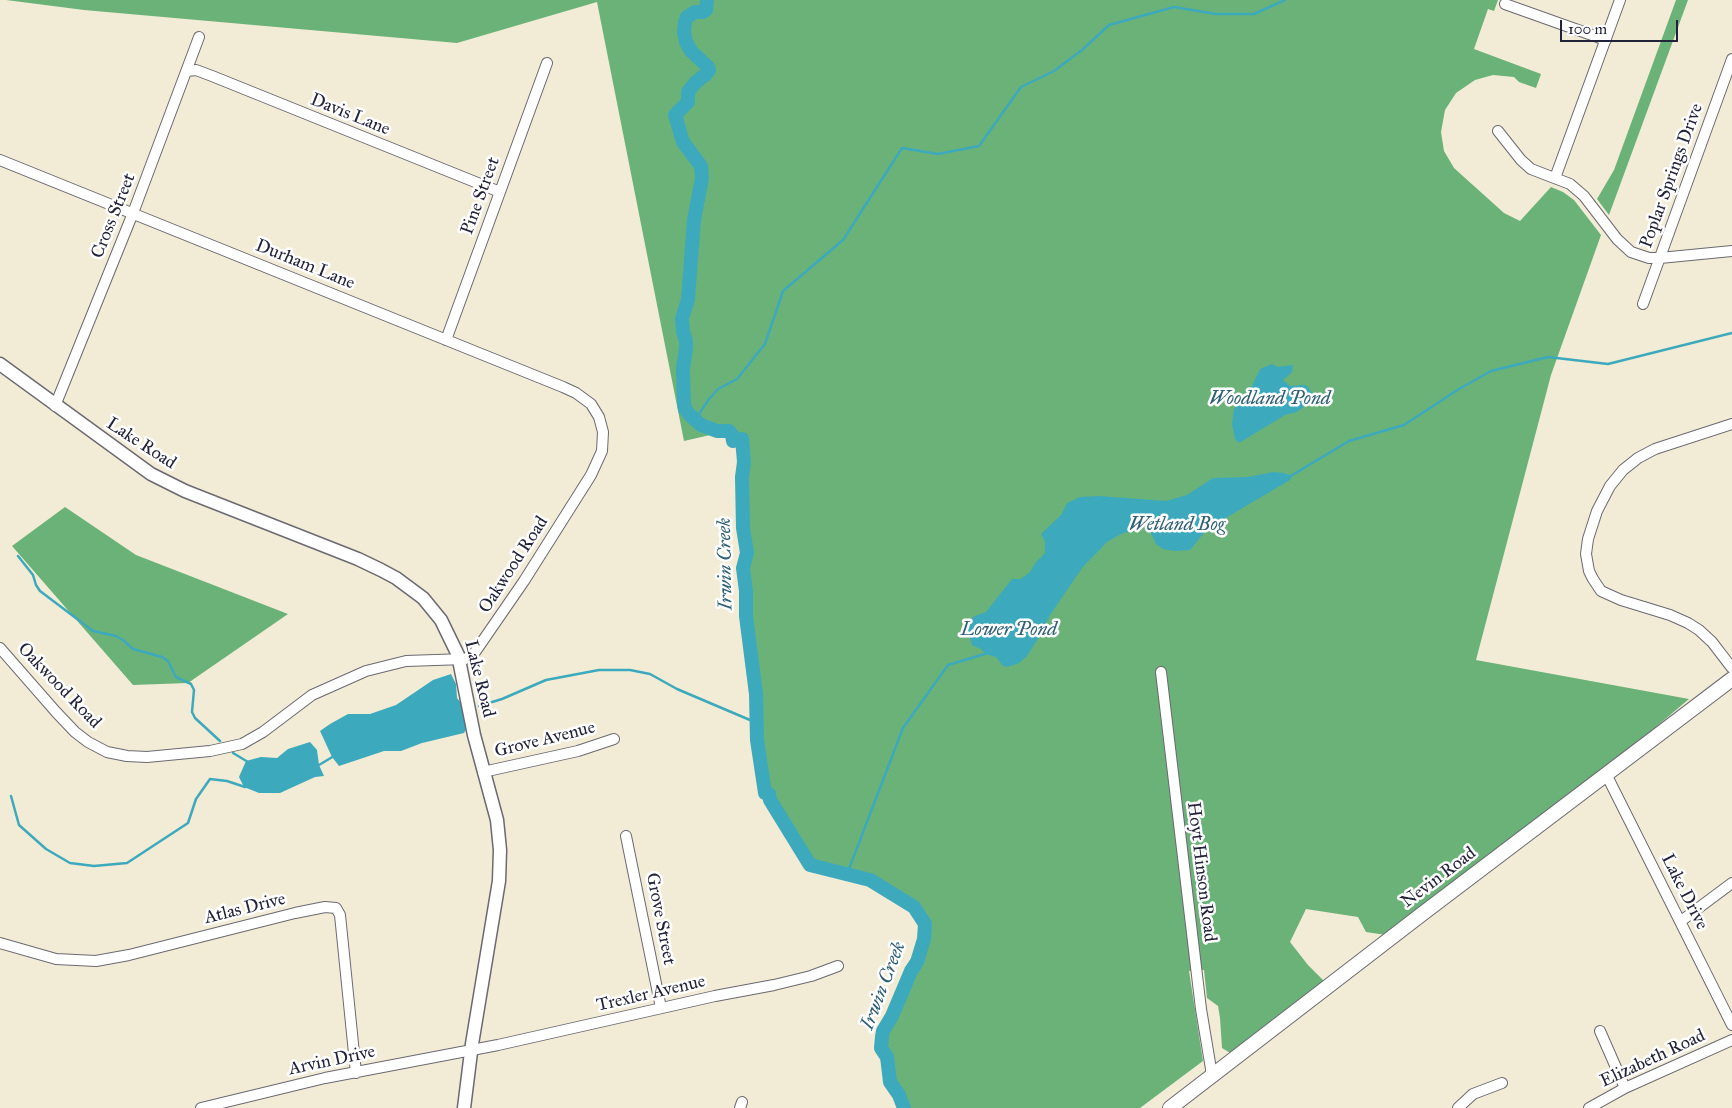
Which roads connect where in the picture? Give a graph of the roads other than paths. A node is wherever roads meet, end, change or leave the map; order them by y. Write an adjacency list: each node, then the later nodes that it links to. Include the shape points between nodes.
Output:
1 (1620, 0): 4 (street)
2 (1513, 4): 4 (street)
3 (199, 37): 7 (street, Cross Street)
4 (1606, 40): 10 (street)
5 (1732, 59): 14 (street, Poplar Springs Drive)
6 (547, 63): 11 (street, Pine Street)
7 (187, 72): 11 (street, Davis Lane, via 196,70 212,76); 12 (street, Cross Street)
8 (1498, 131): 10 (street, via 1531,169)
9 (0, 160): 12 (street, Durham Lane)
10 (1555, 178): 14 (street, via 1570,184 1584,196 1625,248 1641,256)
11 (500, 192): 16 (street, Pine Street)
12 (133, 213): 16 (street, Durham Lane); 18 (street, Cross Street)
13 (1732, 251): 14 (street)
14 (1660, 258): 15 (street, Poplar Springs Drive)
15 (1643, 304)
16 (446, 340): 19 (street, Durham Lane, via 563,386)
17 (0, 364): 18 (street, Lake Road)
18 (55, 406): 22 (street, Lake Road, via 129,460 170,485 358,559 396,578 434,610 453,642)
19 (594, 408): 22 (street, Oakwood Road, via 603,432 602,451 596,466 477,650 469,658)
20 (1732, 424): 23 (street, via 1655,450 1629,465 1613,482 1597,511 1586,554 1592,579 1601,591 1688,623 1712,642)
21 (0, 648): 22 (street, Oakwood Road, via 75,732 108,752 135,757 232,747 256,737 312,695 366,671 406,661)
22 (459, 660): 27 (street, Lake Road)
23 (1732, 668)
24 (1161, 672): 40 (street, Hoyt Hinson Road, via 1201,1009)
25 (1732, 679): 28 (main road, Nevin Road)
26 (614, 739): 27 (street, Grove Avenue, via 578,751)
27 (483, 772): 38 (street, Lake Road, via 497,820 500,866)
28 (1606, 774): 31 (street, Lake Drive); 40 (main road, Nevin Road)
29 (626, 836): 34 (street, Grove Street)
30 (1732, 883): 31 (street)
31 (1681, 921): 35 (street, Lake Drive)
32 (0, 943): 39 (street, Atlas Drive, via 56,959 96,961 295,913 336,908 340,915)
33 (838, 966): 34 (street, Trexler Avenue, via 774,985)
34 (662, 1008): 38 (street, Trexler Avenue)
35 (1732, 1025)
36 (1600, 1031): 42 (street)
37 (1732, 1040): 42 (street, Elizabeth Road)
38 (471, 1050): 39 (street, Arvin Drive); 44 (street, Lake Road)
39 (356, 1073): 43 (street, Arvin Drive)
40 (1212, 1075): 45 (main road, Nevin Road)
41 (1502, 1083): 46 (street, via 1473,1094)
42 (1625, 1088): 47 (street, Elizabeth Road)
43 (201, 1108)
44 (464, 1108)
45 (1170, 1108)
46 (1458, 1108)
47 (1589, 1108)

